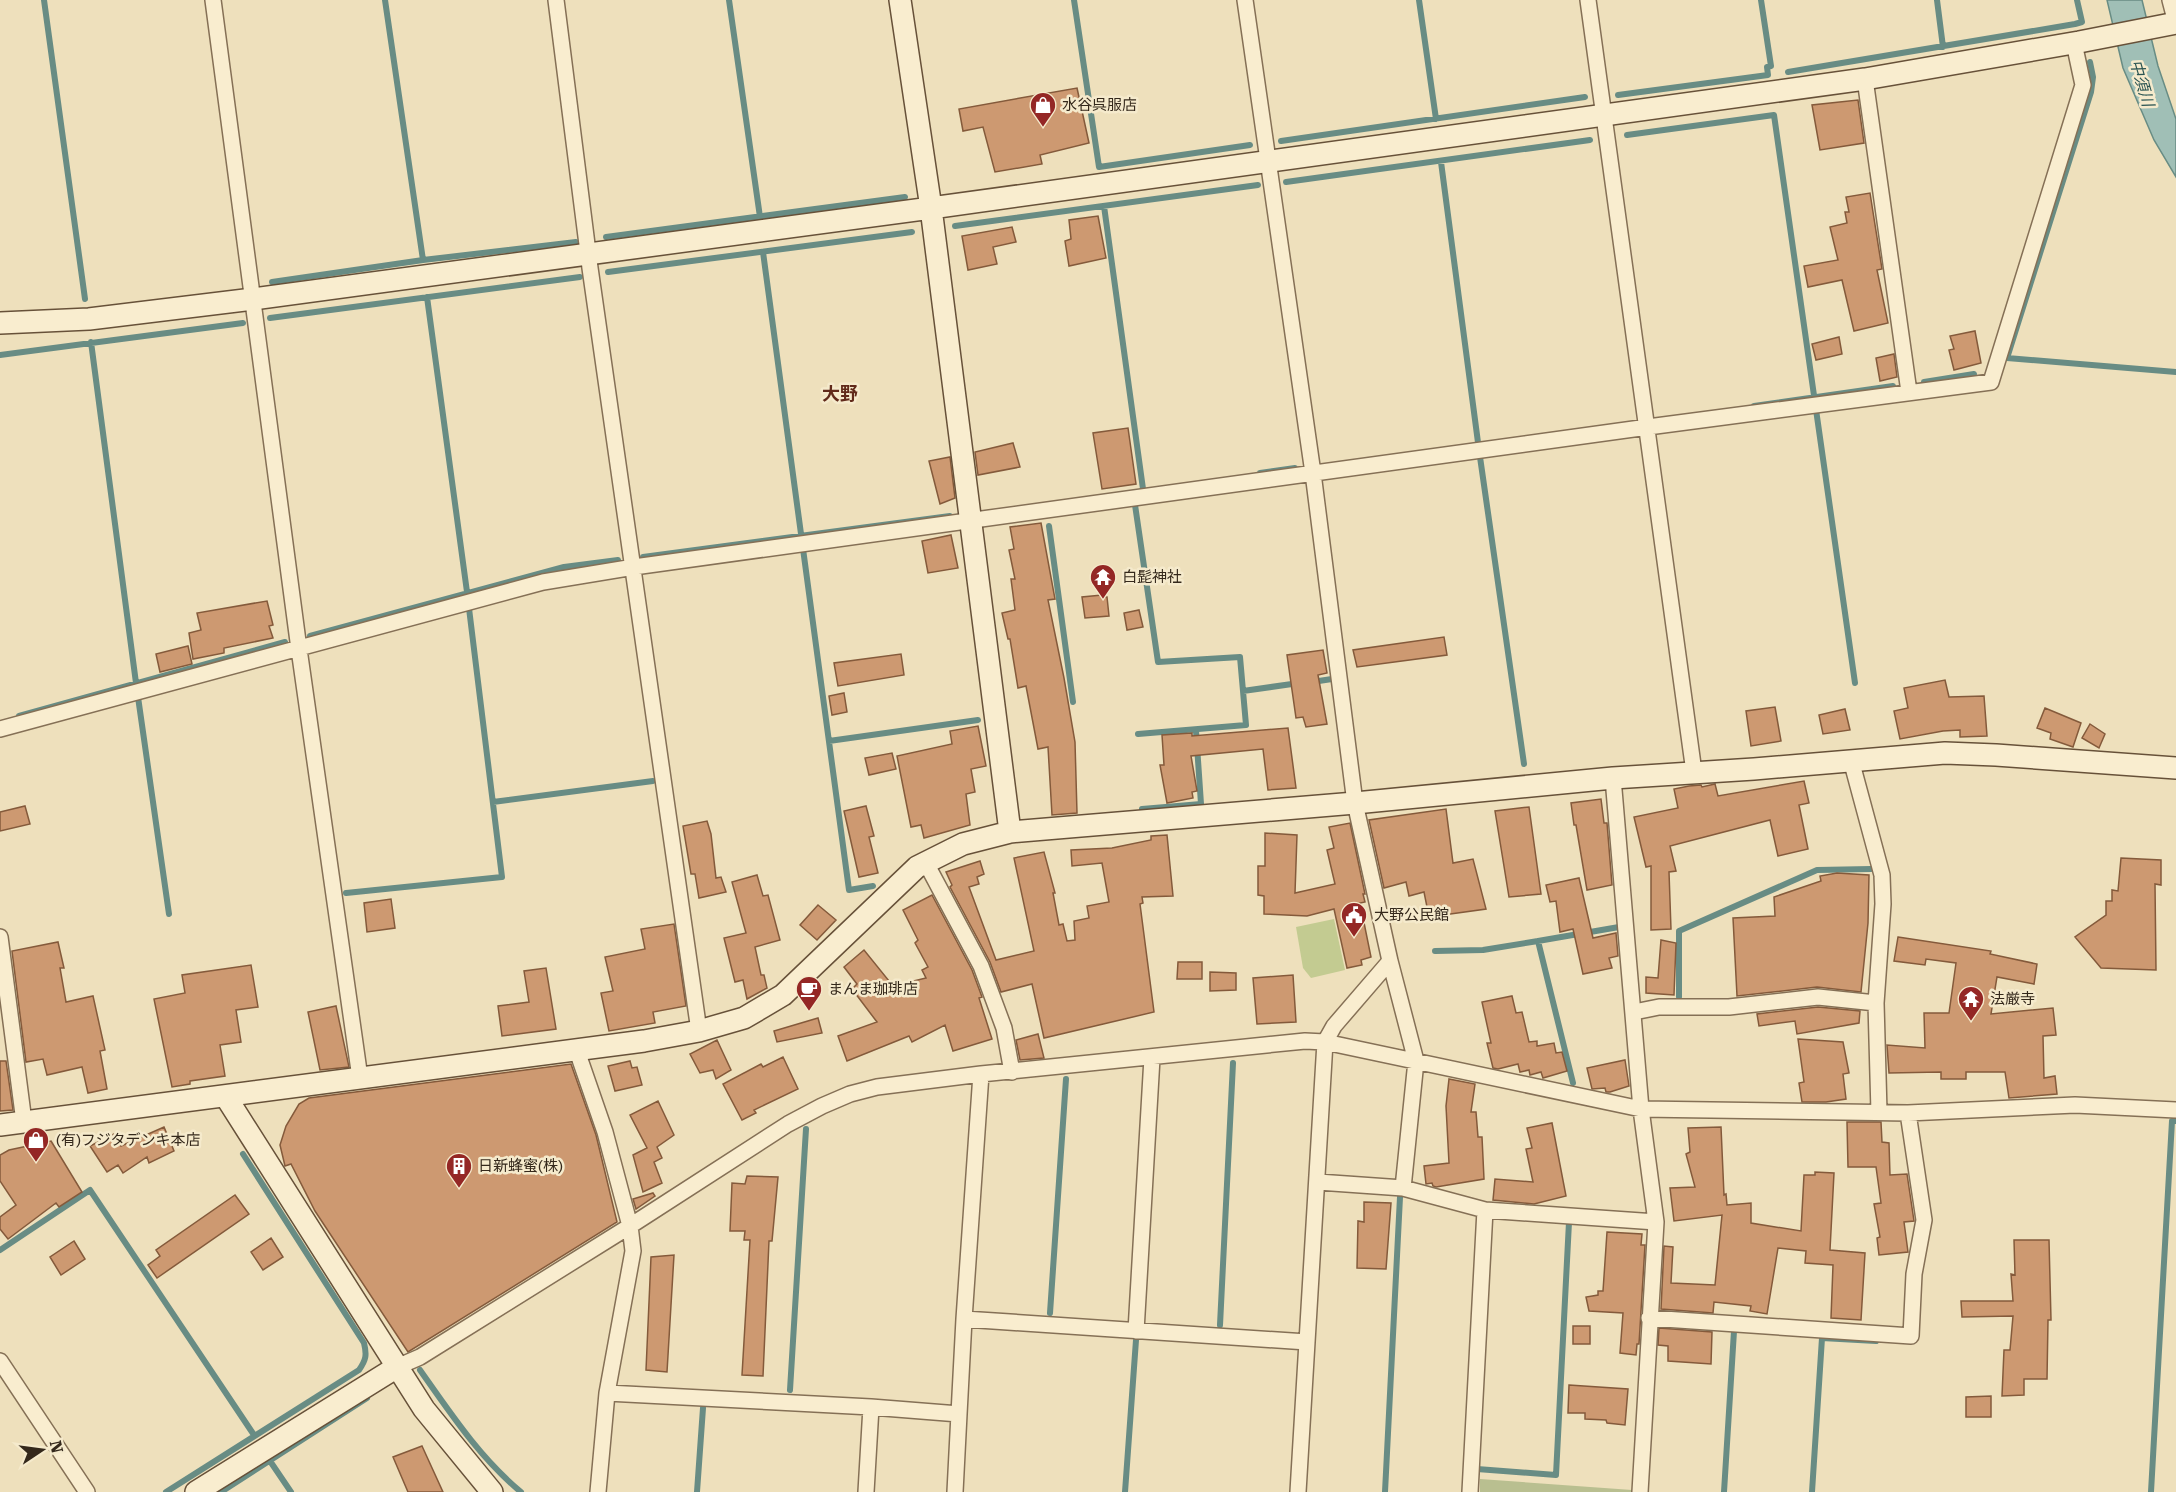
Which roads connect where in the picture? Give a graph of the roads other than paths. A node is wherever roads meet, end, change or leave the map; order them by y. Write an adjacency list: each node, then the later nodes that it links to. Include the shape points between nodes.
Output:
1 (213, 0): 14 (street)
2 (556, 0): 13 (street)
3 (900, 0): 12 (street)
4 (1245, 0): 11 (street)
5 (1588, 0): 10 (street)
6 (2170, 0): 7 (street)
7 (2171, 24): 8 (street)
8 (2074, 43): 9 (street); 16 (street, via 2083,85 1991,382)
9 (1865, 79): 10 (street); 16 (street)
10 (1604, 115): 11 (street); 17 (street)
11 (1267, 161): 12 (street); 18 (street)
12 (931, 208): 13 (street); 19 (street)
13 (589, 254): 14 (street); 20 (street)
14 (253, 299): 15 (street, via 89,319); 21 (street)
15 (0, 323)
16 (1910, 392): 17 (street)
17 (1648, 427): 18 (street); 25 (street)
18 (1312, 473): 19 (street); 27 (street)
19 (970, 522): 20 (street); 28 (street)
20 (634, 567): 21 (street, via 543,582); 34 (street)
21 (299, 649): 22 (street); 41 (street)
22 (0, 729)
23 (1851, 760): 24 (street, via 1945,753); 25 (street); 32 (street, via 1882,875)
24 (2176, 768)
25 (1694, 772): 26 (street)
26 (1613, 778): 27 (street); 33 (street)
27 (1355, 803): 28 (street); 31 (street)
28 (1010, 832): 29 (street, via 963,844)
29 (926, 863): 34 (street, via 917,867 783,995 744,1018); 39 (street, via 981,966 1004,1028)
30 (0, 937): 47 (street)
31 (1390, 961): 35 (street, via 1334,1026); 38 (street)
32 (1876, 1003): 33 (street, via 1818,997); 45 (street)
33 (1634, 1012): 43 (street)
34 (699, 1031): 36 (street)
35 (1326, 1042): 37 (street); 38 (street); 49 (street)
36 (577, 1051): 41 (street); 53 (street, via 605,1132)
37 (1152, 1058): 39 (street); 56 (street)
38 (1416, 1061): 43 (street); 50 (street)
39 (1012, 1072): 40 (street)
40 (981, 1074): 53 (street, via 877,1087 822,1106); 55 (street)
41 (360, 1078): 42 (street)
42 (225, 1097): 47 (street); 59 (street)
43 (1641, 1109): 45 (street); 52 (street)
44 (2176, 1110): 46 (street, via 2075,1105)
45 (1879, 1112): 46 (street)
46 (1908, 1113): 54 (street, via 1924,1220 1914,1274 1911,1336)
47 (24, 1122): 48 (street)
48 (0, 1125)
49 (1318, 1182): 50 (street); 57 (street)
50 (1403, 1188): 51 (street)
51 (1485, 1210): 52 (street); 70 (street)
52 (1656, 1222): 54 (street)
53 (630, 1226): 59 (street, via 420,1357); 60 (street, via 633,1251)
54 (1650, 1318): 71 (street)
55 (964, 1319): 56 (street); 62 (street)
56 (1136, 1331): 57 (street)
57 (1307, 1342): 69 (street)
58 (0, 1361): 63 (street)
59 (397, 1367): 64 (street); 65 (street, via 424,1409)
60 (607, 1393): 61 (street); 66 (street)
61 (871, 1407): 62 (street); 67 (street)
62 (959, 1414): 68 (street)
63 (87, 1492)
64 (196, 1492)
65 (492, 1492)
66 (598, 1492)
67 (866, 1492)
68 (955, 1492)
69 (1298, 1492)
70 (1470, 1492)
71 (1640, 1492)

